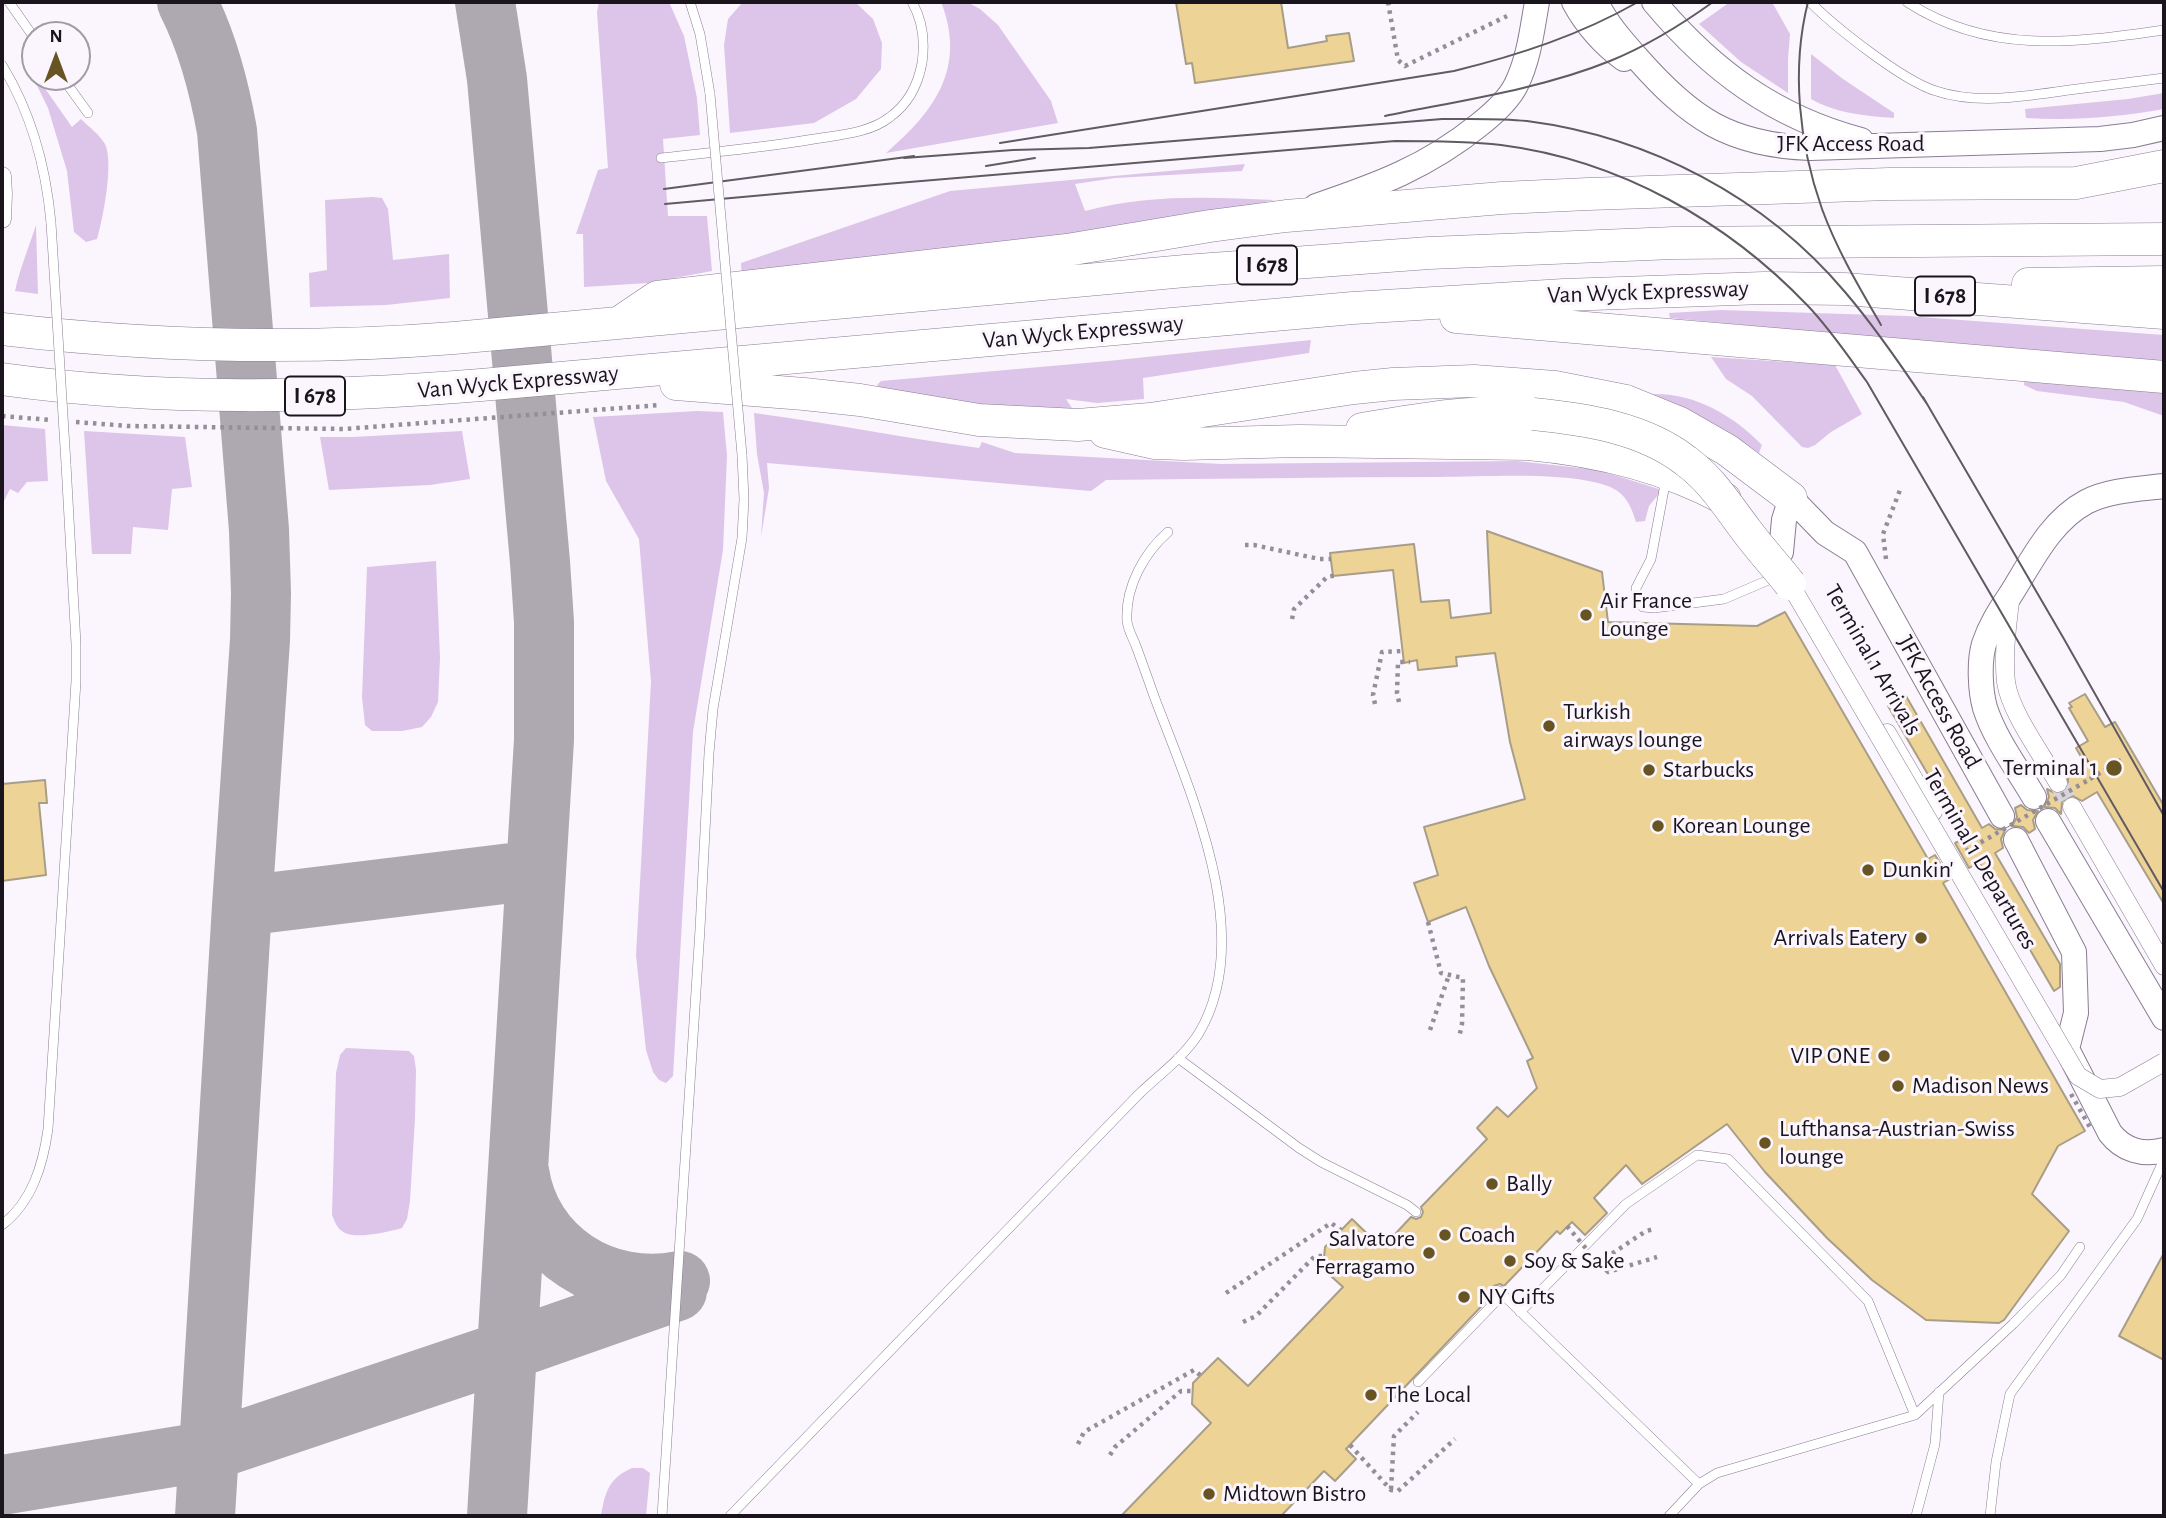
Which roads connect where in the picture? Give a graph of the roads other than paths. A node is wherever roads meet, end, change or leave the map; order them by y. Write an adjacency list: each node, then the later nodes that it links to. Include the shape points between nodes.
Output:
1 (9, 2): 10 (lane)
2 (690, 2): 66 (lane, bridge, via 710,94 744,499 709,753)
3 (912, 2): 19 (lane, via 923,36 921,66 912,94 890,118 831,137)
4 (1537, 2): 22 (street, via 1522,72 1494,113 1421,165 1384,183)
5 (1574, 2): 15 (street, via 1602,43)
6 (1596, 2): 15 (street, JFK Access Road, via 1619,38)
7 (1654, 2): 18 (street, via 1709,60 1747,90 1811,124)
8 (1810, 2): 13 (lane, via 1911,80 1949,95 2039,94)
9 (1907, 2): 11 (lane, via 1958,28 2024,41 2073,42)
10 (22, 21)
11 (2164, 30)
12 (2, 65): 59 (lane, bridge, via 26,111 45,176 76,644 48,1129 37,1177)
13 (2164, 78)
14 (72, 91): 16 (lane)
15 (1666, 91): 18 (street, JFK Access Road, via 1719,128 1755,142 1810,148)
16 (88, 113)
17 (2164, 128): 18 (street, JFK Access Road, via 2100,139)
18 (1882, 146)
19 (661, 158)
20 (2164, 166): 22 (highway, via 2076,183 1588,194)
21 (2, 176): 23 (street)
22 (1286, 216): 30 (highway, via 1058,251 657,297)
23 (2, 219)
24 (2164, 239): 30 (highway, Van Wyck Expressway / I 678, via 1660,243 1470,251 1185,271)
25 (2164, 282): 26 (highway)
26 (1764, 288): 27 (highway, Van Wyck Expressway / I 678); 28 (highway, Van Wyck Expressway / I 678, via 1886,291)
27 (1353, 308): 33 (highway, Van Wyck Expressway / I 678); 34 (highway)
28 (2126, 310): 29 (highway, Van Wyck Expressway / I 678); 31 (highway)
29 (2164, 313)
30 (618, 323): 32 (highway, Van Wyck Expressway / I 678, via 428,340 276,346 129,342)
31 (2164, 323)
32 (2, 329)
33 (601, 375): 35 (highway, Van Wyck Expressway / I 678, via 397,392 272,396 165,394); 36 (highway, via 849,399 979,421)
34 (2164, 377)
35 (11, 381)
36 (1078, 425): 37 (highway, via 1154,443); 40 (highway, via 1393,384 1474,381 1542,386 1591,393 1653,411 1727,450)
37 (1299, 441): 38 (highway, via 1540,445 1609,456); 43 (highway, bridge, via 1445,415 1492,412 1579,420 1629,432 1685,460 1706,479)
38 (1667, 473): 42 (highway, via 1742,509); 43 (lane, via 1651,559 1636,589 1643,607 1724,599 1772,579)
39 (2164, 486): 44 (street, JFK Access Road, via 2087,501 2064,517)
40 (1791, 498): 42 (street); 48 (street, JFK Access Road, via 1825,533 1855,552)
41 (1168, 532): 54 (lane, via 1141,563 1127,621 1209,852 1222,940 1216,993 1198,1034)
42 (1781, 552): 43 (street, Terminal 1 Arrivals)
43 (1796, 585): 53 (street, Terminal 1 Arrivals, via 1917,783); 55 (street, Terminal 1 Departures, bridge, via 2078,1076 2100,1089 2120,1087)
44 (2015, 587): 45 (street, via 2005,639 2006,683 2013,705); 46 (street, JFK Access Road, via 1994,619 1984,646 1984,706)
45 (2058, 783)
46 (2034, 797)
47 (2072, 807): 51 (street)
48 (2002, 816)
49 (2048, 821): 52 (street)
50 (2016, 840): 53 (street, via 2074,952 2076,1013)
51 (2164, 966)
52 (2164, 1018)
53 (2067, 1049): 56 (street, via 2118,1143 2140,1152)
54 (1178, 1058): 58 (lane, via 1321,1163); 67 (lane)
55 (2164, 1062)
56 (2164, 1150)
57 (2164, 1159): 70 (lane, via 2137,1219 2010,1394)
58 (1416, 1212)
59 (2, 1225)
60 (2080, 1247): 63 (lane, via 2062,1275)
61 (1520, 1312): 62 (lane, via 1500,1293); 64 (lane, via 1626,1204 1697,1155 1728,1159 1868,1301); 65 (lane)
62 (1418, 1382)
63 (1939, 1392): 64 (lane); 69 (lane, via 1936,1444)
64 (1915, 1415): 65 (lane, via 1717,1474)
65 (1699, 1484): 68 (lane)
66 (662, 1516)
67 (730, 1516)
68 (1669, 1516)
69 (1916, 1516)
70 (1990, 1516)

